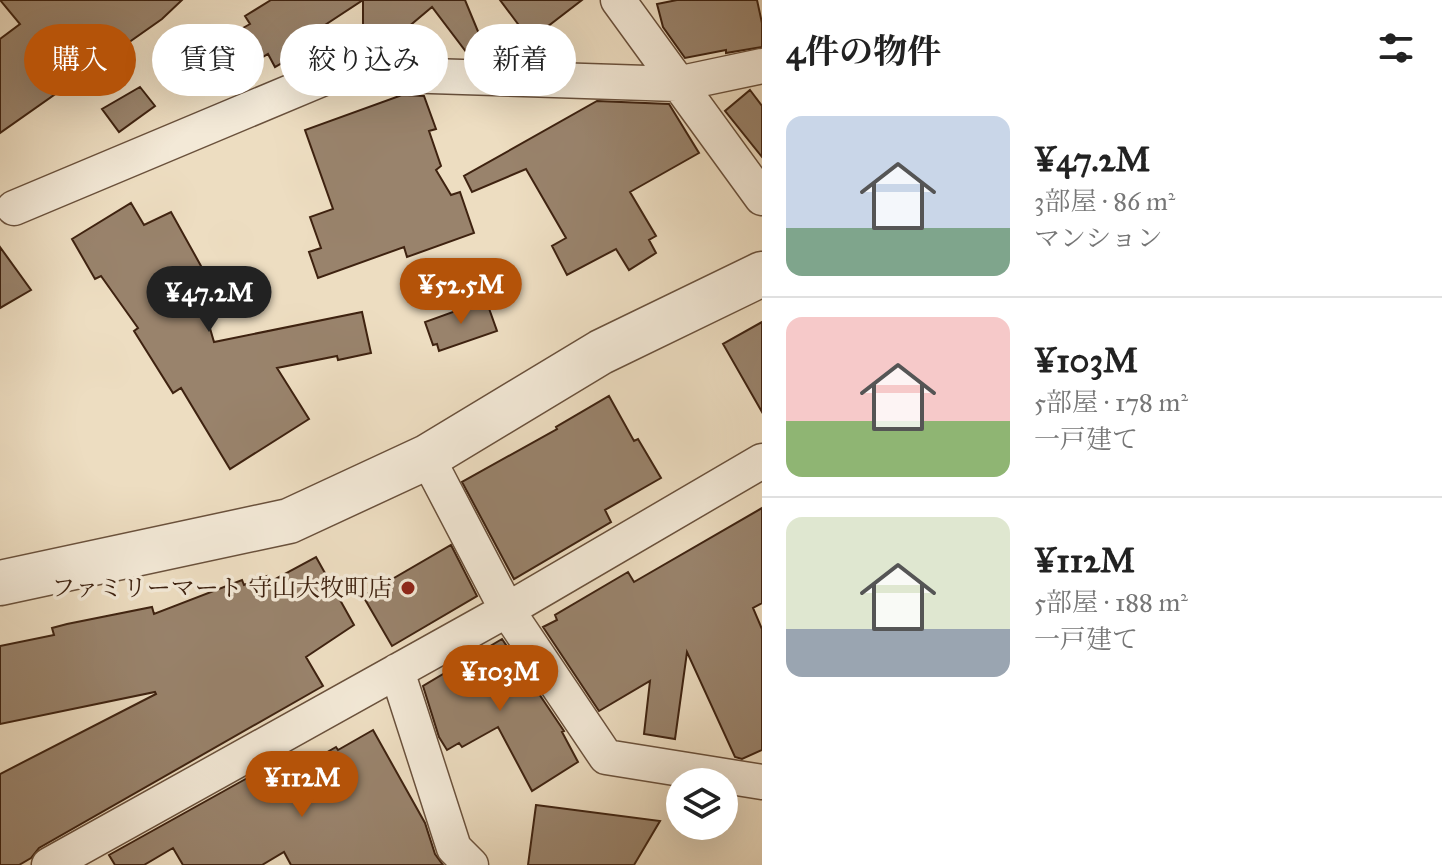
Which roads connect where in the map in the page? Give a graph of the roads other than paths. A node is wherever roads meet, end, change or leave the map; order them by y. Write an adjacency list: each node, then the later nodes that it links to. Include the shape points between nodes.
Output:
1 (618, 0): 3 (street)
2 (762, 66): 3 (street)
3 (677, 84): 4 (street); 5 (street, via 336,73)
4 (762, 198)
5 (14, 208)
6 (762, 274): 7 (street, via 601,352)
7 (427, 457): 9 (street, via 289,521); 10 (street)
8 (762, 461): 10 (street)
9 (0, 583)
10 (507, 610): 11 (street); 12 (street, via 606,757)
11 (397, 671): 13 (street); 14 (street, via 454,848)
12 (762, 782)
13 (49, 865)
14 (471, 865)

